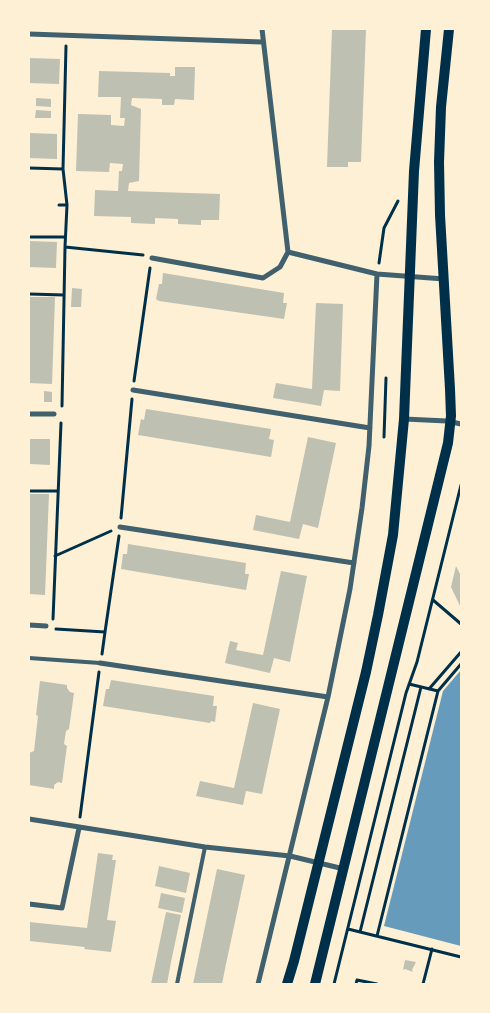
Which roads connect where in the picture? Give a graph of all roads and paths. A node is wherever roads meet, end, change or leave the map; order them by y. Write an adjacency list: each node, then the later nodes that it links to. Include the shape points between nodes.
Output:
1 (262, 29): 6 (street)
2 (426, 29): 18 (main road)
3 (449, 29): 19 (main road, via 440,136)
4 (29, 34): 5 (street)
5 (66, 35): 6 (street); 8 (path)
6 (262, 42): 15 (street)
7 (29, 168): 8 (path)
8 (63, 169): 10 (path)
9 (59, 204): 10 (path)
10 (68, 205): 12 (path)
11 (29, 237): 12 (path)
12 (65, 237): 14 (path)
13 (375, 242): 17 (path, via 382,243)
14 (65, 247): 16 (path); 21 (path)
15 (288, 252): 16 (street, via 280,267 263,278); 17 (street)
16 (152, 258): 23 (path)
17 (377, 274): 18 (street); 25 (street)
18 (409, 277): 19 (street); 30 (main road)
19 (444, 280): 31 (main road)
20 (29, 294): 21 (path)
21 (64, 296): 24 (path)
22 (386, 378): 26 (path)
23 (133, 390): 33 (street); 38 (path)
24 (62, 410)
25 (371, 413): 26 (path); 33 (street)
26 (384, 413): 30 (path, via 399,414); 34 (path)
27 (29, 414): 28 (street)
28 (54, 414)
29 (61, 419): 37 (path)
30 (404, 419): 31 (street); 59 (main road, via 393,535 380,607)
31 (450, 422): 32 (street); 60 (main road, via 446,455)
32 (461, 424)
33 (370, 428): 40 (street)
34 (384, 437)
35 (461, 485): 41 (path)
36 (29, 490): 37 (path)
37 (57, 492): 39 (path)
38 (120, 527): 39 (path); 40 (street); 45 (path)
39 (54, 556): 45 (path, via 52,626 58,630)
40 (354, 563): 54 (street)
41 (432, 600): 42 (path); 50 (path)
42 (461, 622)
43 (29, 625): 44 (street)
44 (46, 626)
45 (105, 632): 48 (path)
46 (461, 652): 52 (path)
47 (29, 658): 48 (lane)
48 (100, 663): 54 (street); 56 (path)
49 (461, 664): 53 (path)
50 (409, 684): 51 (path); 62 (path)
51 (421, 687): 52 (path); 63 (path)
52 (429, 689): 53 (path)
53 (438, 691): 64 (path)
54 (328, 697): 58 (street)
55 (29, 819): 56 (street)
56 (79, 828): 57 (street); 61 (street, via 62,908)
57 (205, 847): 58 (street); 67 (lane)
58 (290, 856): 59 (street); 68 (street)
59 (318, 863): 60 (street); 69 (main road)
60 (344, 869): 70 (main road)
61 (29, 904)
62 (348, 929): 63 (path); 71 (path)
63 (360, 932): 64 (path)
64 (377, 936): 65 (path)
65 (432, 949): 66 (path); 74 (path)
66 (461, 957)
67 (177, 984)
68 (258, 984)
69 (287, 984)
70 (315, 984)
71 (334, 984)
72 (356, 984): 73 (path, via 357,980)
73 (377, 984)
74 (424, 984)

